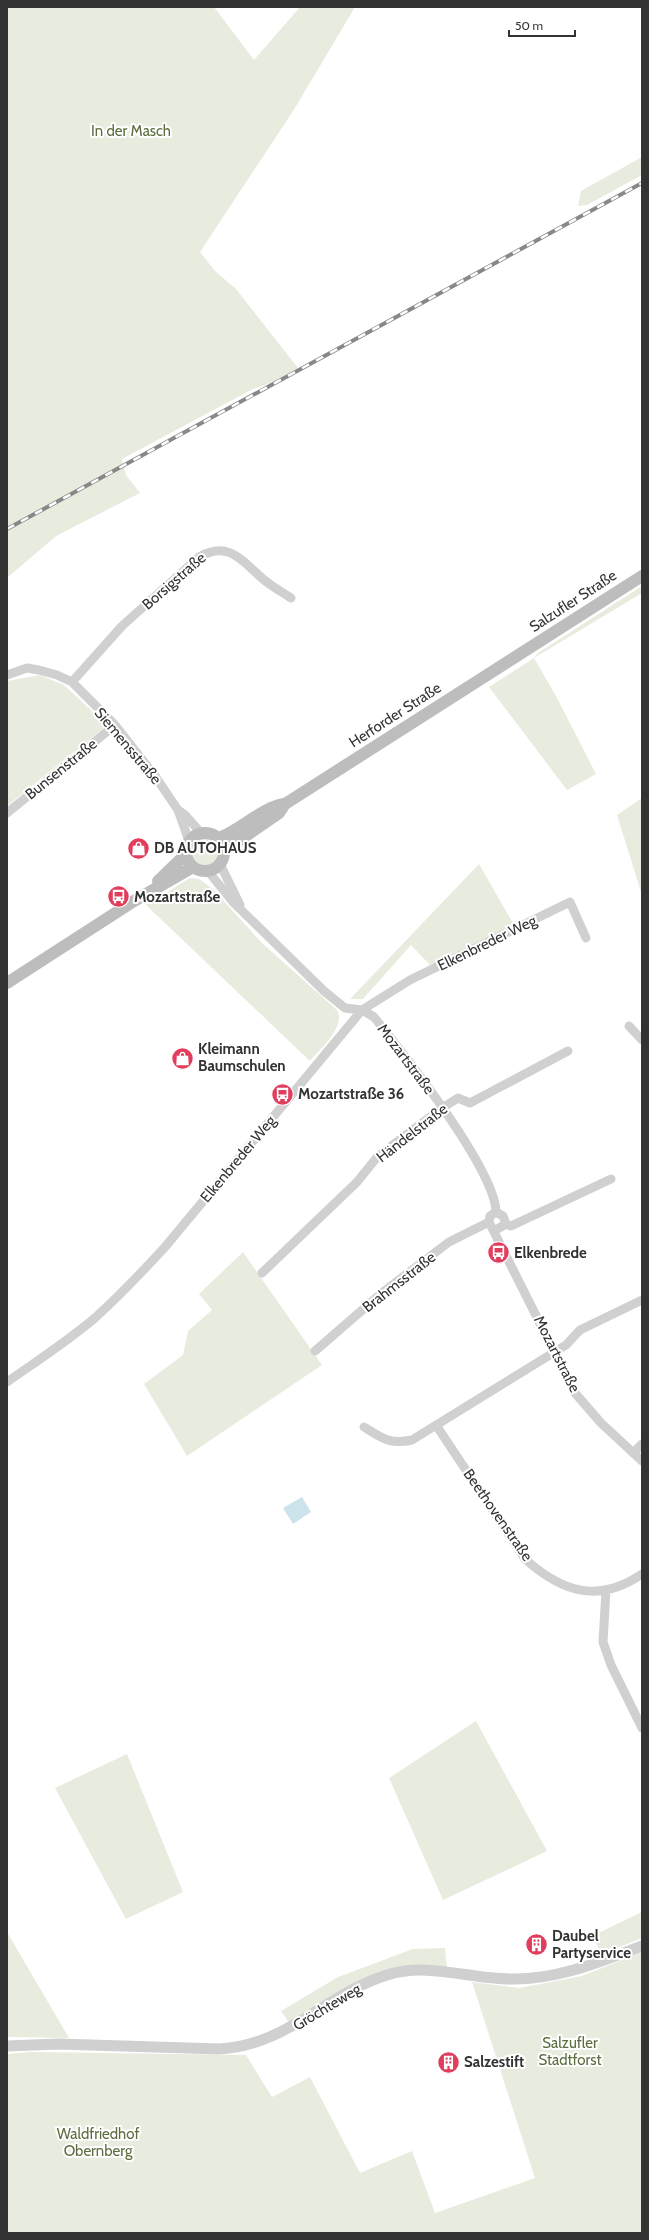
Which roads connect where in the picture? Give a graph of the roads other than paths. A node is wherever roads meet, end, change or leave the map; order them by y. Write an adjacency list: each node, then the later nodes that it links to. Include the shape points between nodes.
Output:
1 (642, 576): 3 (main road, Salzufler Straße)
2 (291, 598): 5 (street, Borsigstraße, via 264,580 237,555 218,550 210,551 199,557 122,626)
3 (522, 653): 7 (main road, Herforder Straße)
4 (7, 675): 5 (street, Siemensstraße, via 27,668 57,675)
5 (72, 682): 6 (street, Siemensstraße)
6 (115, 724): 8 (street, Siemensstraße); 9 (street, Bunsenstraße)
7 (285, 804): 11 (main road, Herforder Straße, via 275,806 231,834); 13 (main road, Herforder Straße, via 279,813)
8 (178, 810): 10 (street, Siemensstraße); 12 (street, Siemensstraße)
9 (7, 813)
10 (201, 833): 11 (main road, via 213,834); 12 (main road)
11 (219, 838): 13 (main road)
12 (189, 841): 14 (main road)
13 (224, 851): 15 (main road)
14 (186, 854): 16 (main road); 18 (main road)
15 (220, 864): 17 (main road); 19 (street, Mozartstraße)
16 (193, 867): 17 (main road); 18 (main road)
17 (208, 871): 19 (street, Mozartstraße)
18 (134, 901): 21 (main road)
19 (241, 908): 22 (street, Mozartstraße, via 269,939 324,991 345,1008)
20 (586, 938): 22 (street, Elkenbreder Weg, via 570,902 410,980)
21 (7, 983)
22 (362, 1010): 26 (street, Mozartstraße, via 374,1017); 36 (street, Elkenbreder Weg, via 132,1284 59,1347)
23 (629, 1026): 24 (street)
24 (642, 1040)
25 (568, 1051): 26 (street, Händelstraße, via 470,1103 458,1098)
26 (442, 1108): 28 (street, Mozartstraße, via 478,1165 494,1196); 32 (street, Händelstraße, via 378,1156 357,1182)
27 (610, 1179): 30 (street, via 511,1226)
28 (496, 1212): 29 (street, via 490,1216); 30 (street, Mozartstraße, via 503,1216)
29 (489, 1222): 31 (street, Mozartstraße); 34 (street, Brahmsstraße, via 449,1242 383,1292)
30 (506, 1224): 31 (street)
31 (494, 1231): 35 (street, Mozartstraße)
32 (262, 1273)
33 (642, 1300): 35 (street, via 580,1330 566,1345)
34 (315, 1351)
35 (554, 1351): 37 (street); 40 (street, Mozartstraße, via 575,1393)
36 (7, 1382)
37 (436, 1425): 38 (street, via 412,1440 399,1443 382,1438); 43 (street, Beethovenstraße, via 525,1559 558,1584 574,1590)
38 (364, 1427)
39 (642, 1444): 40 (street)
40 (633, 1452): 41 (street, Mozartstraße)
41 (642, 1461)
42 (642, 1574): 43 (street, Beethovenstraße, via 628,1583)
43 (606, 1591): 44 (street, via 603,1642 611,1665)
44 (642, 1728)
45 (642, 1946): 46 (street, Gröchteweg, via 579,1969 520,1980 426,1970 397,1972 359,1987 275,2036 243,2047 220,2049 58,2044)
46 (7, 2046)

